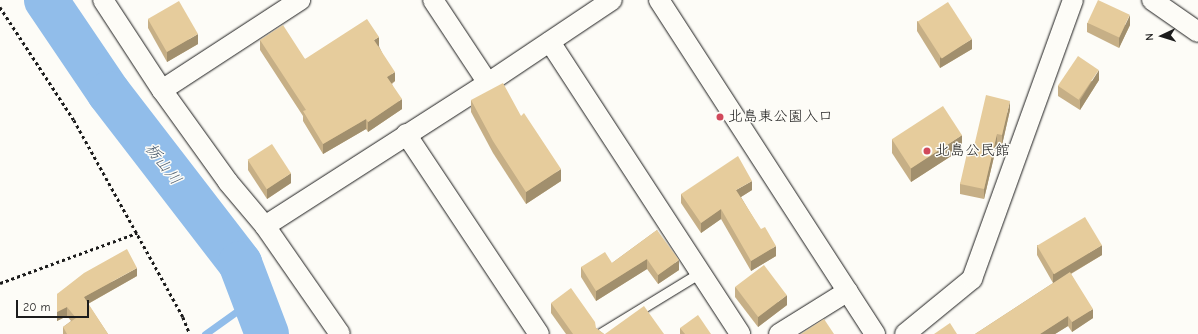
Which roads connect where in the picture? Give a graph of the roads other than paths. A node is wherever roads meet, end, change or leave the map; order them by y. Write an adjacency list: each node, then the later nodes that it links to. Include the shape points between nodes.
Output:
1 (102, 0): 11 (street)
2 (300, 0): 11 (street)
3 (433, 0): 10 (street)
4 (612, 0): 9 (street)
5 (659, 0): 15 (street)
6 (1073, 0): 22 (street, via 972,279)
7 (1152, 0): 8 (street)
8 (1198, 32)
9 (550, 42): 10 (street); 14 (street)
10 (488, 83): 12 (street)
11 (162, 90): 13 (street, via 228,182)
12 (406, 134): 13 (street); 17 (street)
13 (265, 226): 16 (street)
14 (701, 273): 18 (lane); 19 (street)
15 (848, 291): 20 (street); 21 (street)
16 (340, 334)
17 (539, 334)
18 (601, 334)
19 (740, 334)
20 (779, 334)
21 (875, 334)
22 (905, 334)

